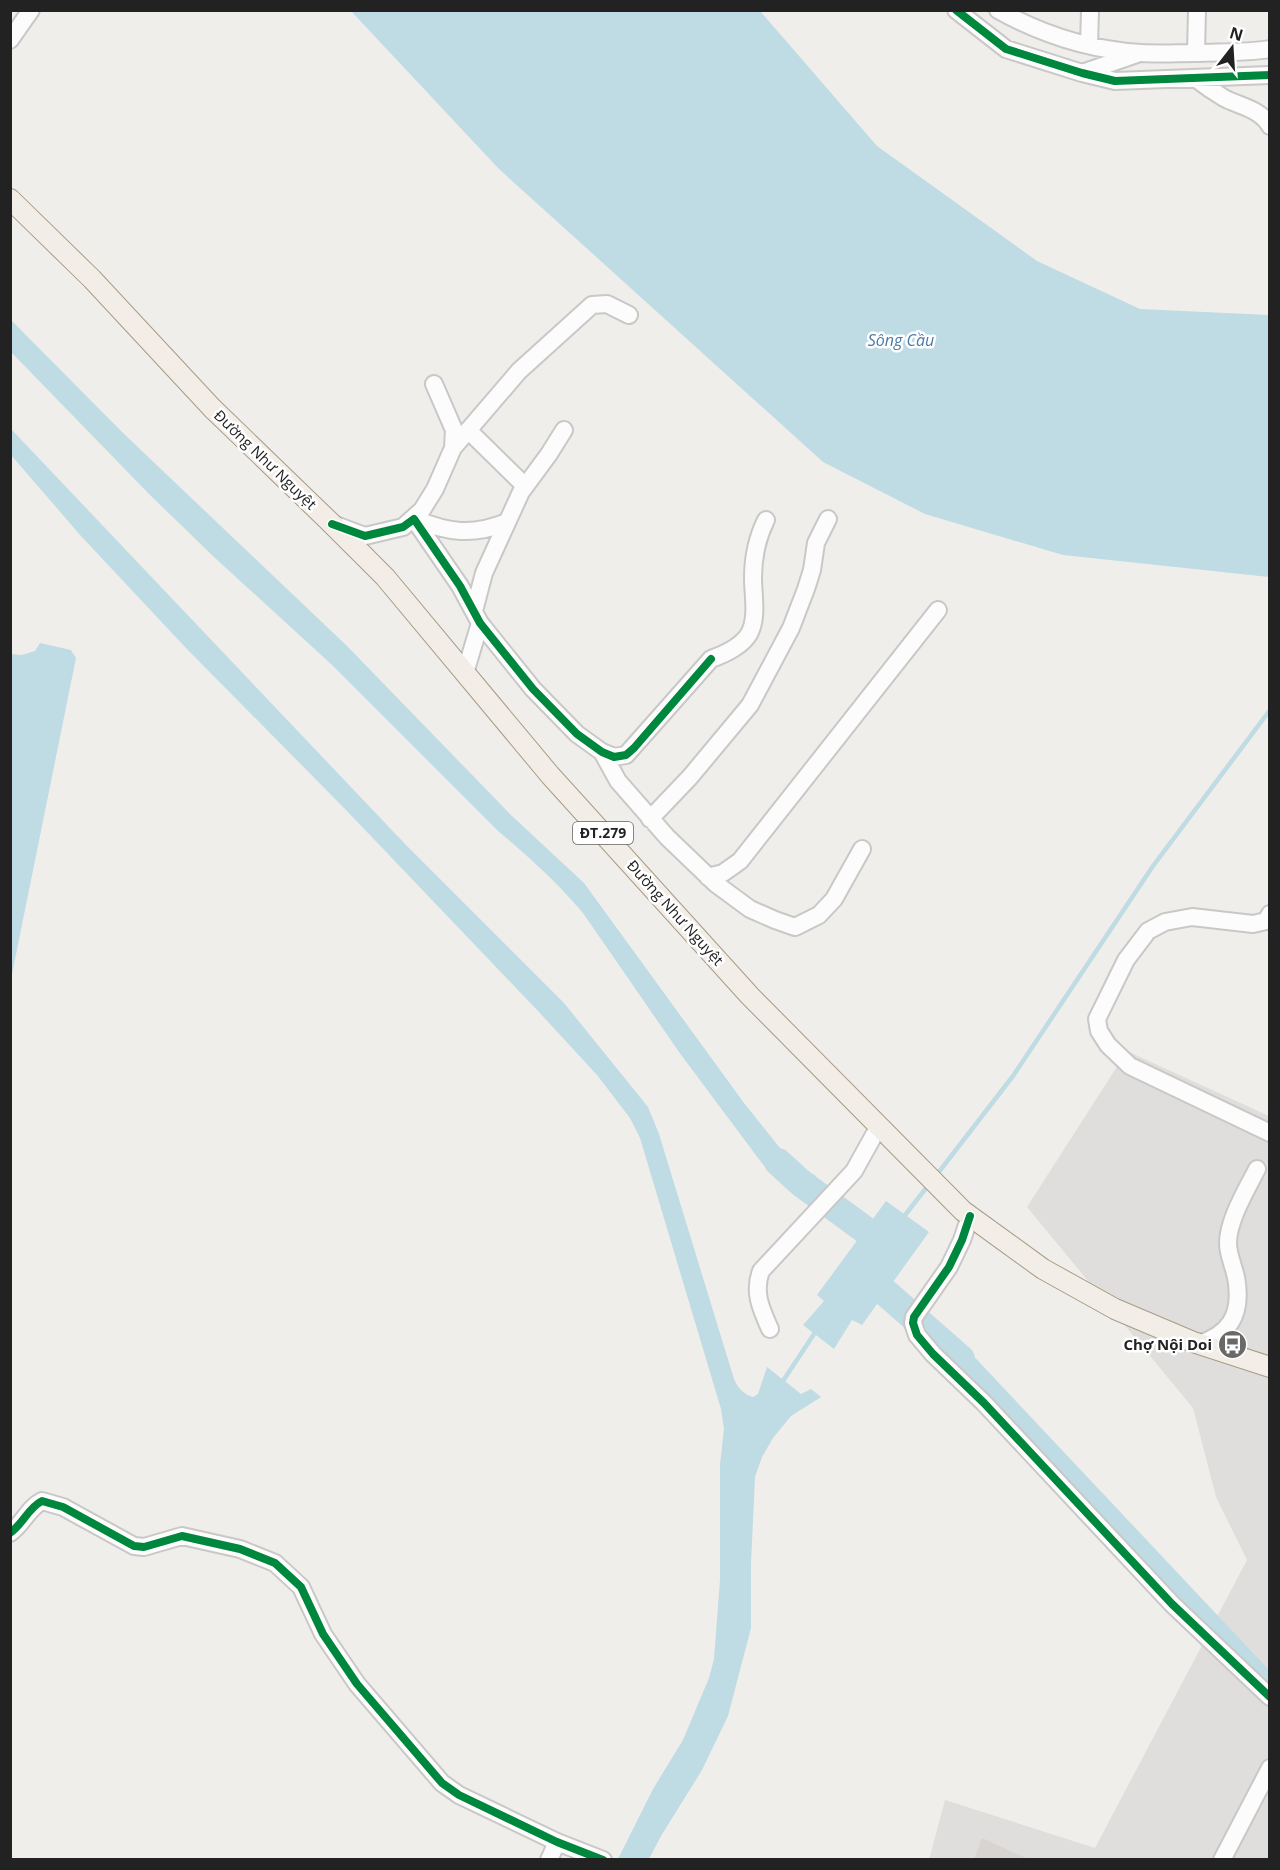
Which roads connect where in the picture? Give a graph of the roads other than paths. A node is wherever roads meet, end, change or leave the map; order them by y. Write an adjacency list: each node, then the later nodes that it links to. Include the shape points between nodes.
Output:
1 (31, 10): 6 (street)
2 (956, 10): 11 (street, via 1006,49)
3 (998, 10): 7 (street, via 1058,38)
4 (1090, 10): 7 (street)
5 (1197, 10): 9 (street)
6 (10, 40)
7 (1089, 45): 10 (street)
8 (1269, 50): 9 (street)
9 (1196, 52): 10 (street)
10 (1141, 53): 11 (street)
11 (1082, 73): 13 (street, via 1115,81)
12 (1269, 75): 13 (street)
13 (1195, 78): 14 (street, via 1221,96 1253,110)
14 (1269, 126)
15 (10, 199): 26 (main road, Đường Như Nguyệt / ĐT.279, via 92,279 212,408)
16 (629, 315): 18 (street, via 607,304 592,305 519,371)
17 (434, 384): 20 (street, via 454,430)
18 (468, 430): 20 (street); 21 (street)
19 (564, 430): 21 (street)
20 (453, 448): 22 (street, via 435,489)
21 (525, 486): 25 (street)
22 (414, 519): 25 (street, via 450,531 473,532); 26 (street, via 403,527 365,537); 28 (street)
23 (828, 519): 31 (street, via 816,543 812,570 795,618 750,705)
24 (766, 520): 30 (street, via 755,550 750,633 726,654 711,659 626,756)
25 (507, 522): 28 (street, via 484,573)
26 (332, 524): 29 (main road, Đường Như Nguyệt / ĐT.279, via 385,577)
27 (938, 610): 33 (street, via 740,861 723,873)
28 (477, 617): 29 (street); 30 (street, via 533,689 577,734)
29 (465, 673): 35 (main road, Đường Như Nguyệt / ĐT.279, via 550,775 742,987)
30 (602, 752): 31 (street, via 618,781)
31 (650, 819): 33 (street)
32 (862, 849): 33 (street, via 834,899 819,915 795,927 750,909)
33 (708, 877)
34 (1269, 914): 36 (street, via 1266,921 1253,924 1192,917 1165,922 1148,931 1126,960 1097,1019 1108,1045 1130,1066)
35 (879, 1126): 38 (main road, Đường Như Nguyệt / ĐT.279); 39 (street, via 854,1171 761,1271 757,1292)
36 (1269, 1133)
37 (1257, 1168): 40 (street, via 1230,1227 1228,1243 1238,1283 1236,1316 1226,1330)
38 (970, 1216): 40 (main road, Đường Như Nguyệt / ĐT.279, via 1043,1269 1115,1310); 43 (street, via 949,1267 914,1317 917,1335 1172,1604)
39 (770, 1329)
40 (1199, 1344): 41 (main road, Đường Như Nguyệt / ĐT.279)
41 (1269, 1367)
42 (10, 1533): 45 (street, via 42,1501 63,1507 134,1546 144,1547 182,1536 240,1549 275,1563 301,1587 323,1634 357,1684 442,1783)
43 (1269, 1697)
44 (1269, 1768): 48 (street)
45 (557, 1842): 46 (street); 47 (street)
46 (549, 1860)
47 (603, 1860)
48 (1222, 1860)

